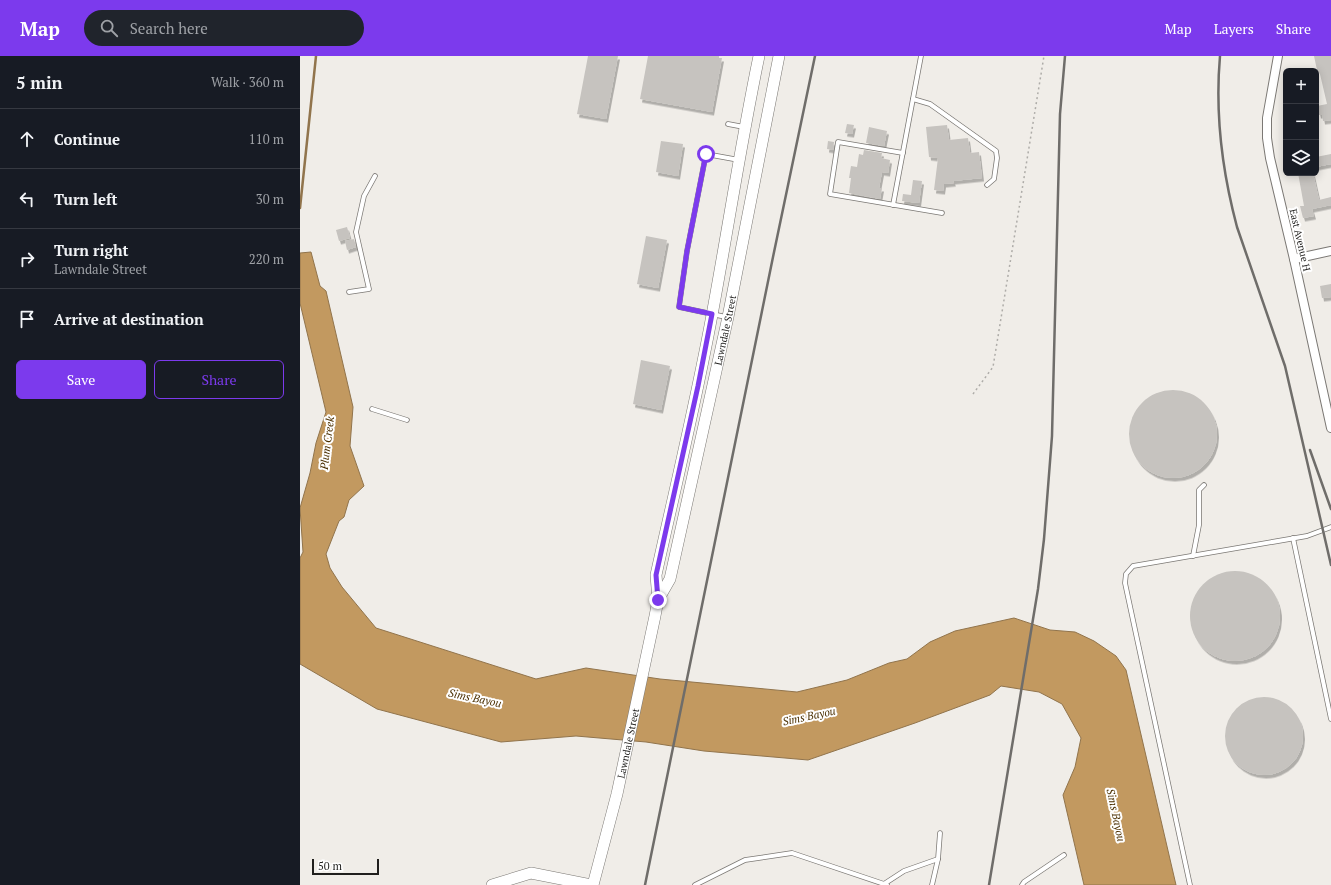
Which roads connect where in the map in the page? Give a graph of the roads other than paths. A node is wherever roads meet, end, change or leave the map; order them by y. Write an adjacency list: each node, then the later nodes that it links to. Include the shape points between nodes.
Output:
1 (759, 56): 7 (main road, Lawndale Street)
2 (779, 56): 18 (main road, Lawndale Street)
3 (921, 56): 5 (lane)
4 (1278, 56): 15 (street, East Avenue H, via 1267,118 1267,138)
5 (913, 99): 8 (lane); 11 (lane, via 930,104 996,151 998,158 994,179)
6 (728, 124): 7 (lane)
7 (744, 127): 9 (main road, Lawndale Street)
8 (903, 153): 12 (lane); 12 (lane, via 838,142 830,194)
9 (739, 160): 17 (main road, Lawndale Street); 17 (lane, via 706,154 687,251 679,307)
10 (375, 176): 16 (lane, via 364,196 356,232 368,289)
11 (987, 185)
12 (893, 205): 13 (lane)
13 (942, 213)
14 (1331, 251): 15 (street)
15 (1294, 259): 21 (street, East Avenue H)
16 (350, 292)
17 (712, 314): 18 (lane); 26 (main road, Lawndale Street, via 656,575)
18 (728, 317): 26 (main road, Lawndale Street, via 670,579)
19 (372, 409): 20 (lane)
20 (407, 420)
21 (1331, 428)
22 (1204, 485): 25 (lane, via 1200,490 1199,525)
23 (1331, 527): 24 (lane)
24 (1293, 538): 25 (lane); 27 (lane)
25 (1193, 556): 37 (lane, via 1134,566 1126,574 1125,583)
26 (658, 600): 33 (main road, Lawndale Street, via 617,794)
27 (1331, 718)
28 (940, 834): 30 (lane)
29 (1064, 855): 36 (lane)
30 (938, 859): 31 (lane, via 904,870); 35 (lane)
31 (885, 884): 34 (lane, via 792,852 745,860)
32 (492, 885): 33 (main road, via 531,873)
33 (592, 885)
34 (695, 885)
35 (932, 885)
36 (1022, 885)
37 (1190, 885)

